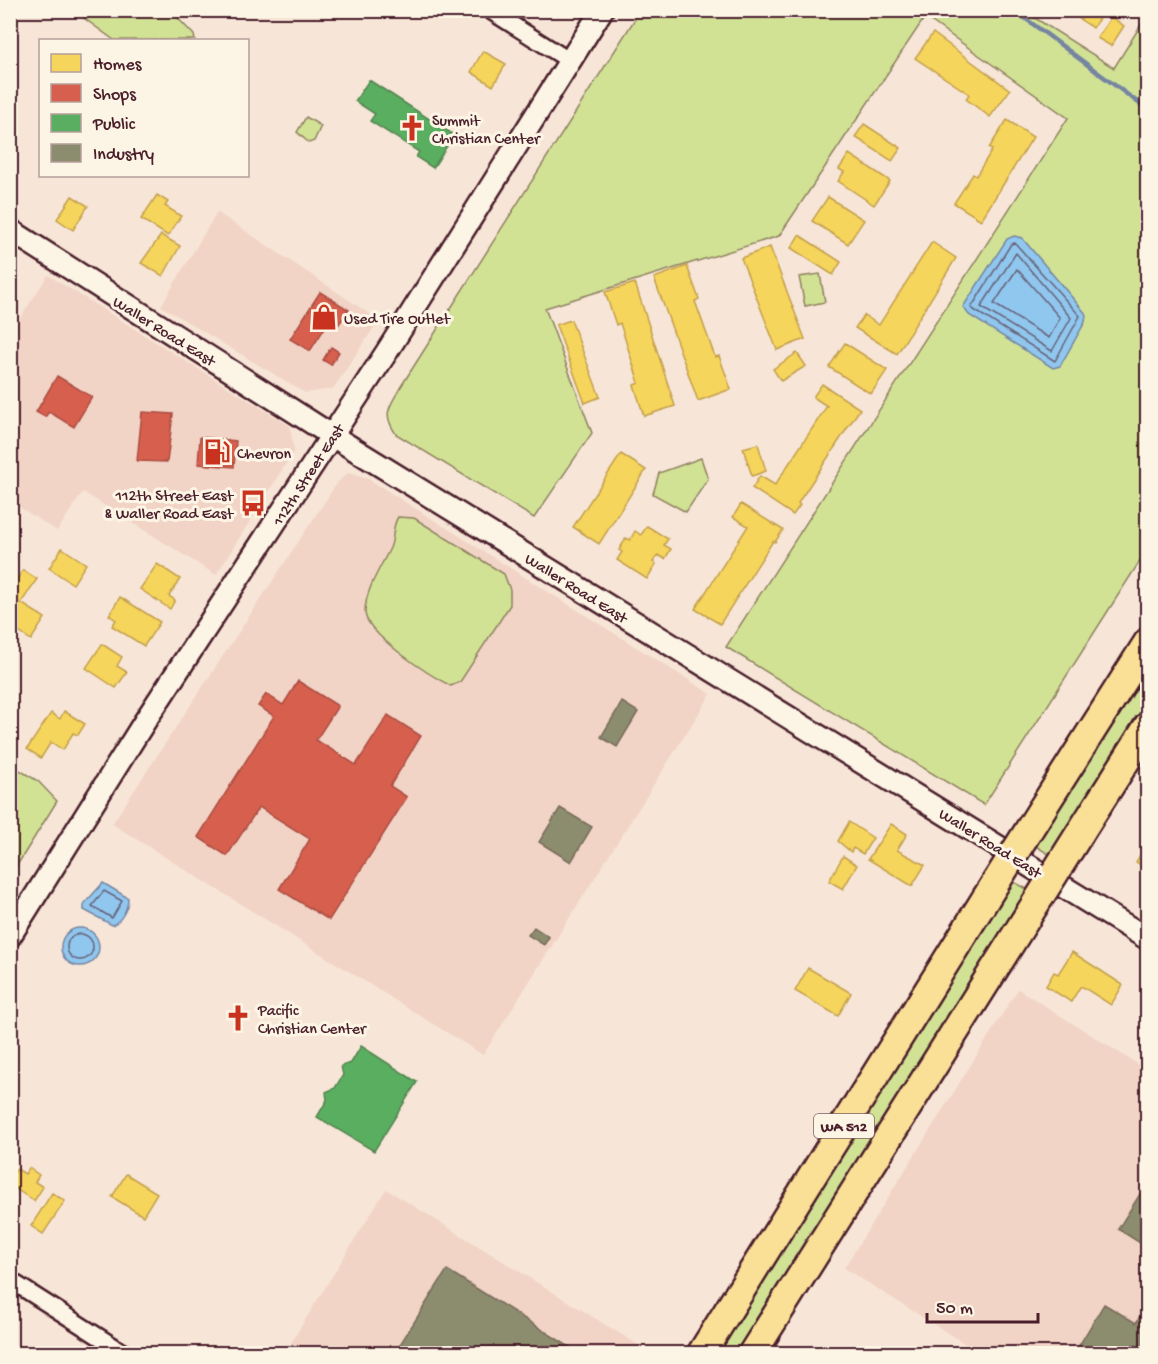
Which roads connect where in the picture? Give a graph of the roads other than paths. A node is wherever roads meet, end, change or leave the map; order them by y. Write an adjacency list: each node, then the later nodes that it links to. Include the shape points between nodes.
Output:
1 (489, 10): 3 (street)
2 (602, 10): 3 (street, 112th Street East)
3 (570, 62): 5 (street, 112th Street East)
4 (10, 230): 5 (street, Waller Road East)
5 (331, 435): 8 (street, 112th Street East); 9 (street, Waller Road East)
6 (1148, 642): 12 (highway, WA 512, bridge)
7 (1148, 726): 13 (highway, WA 512, bridge)
8 (10, 936)
9 (1148, 939)
10 (10, 1280): 11 (street)
11 (126, 1353)
12 (701, 1353)
13 (752, 1353)

